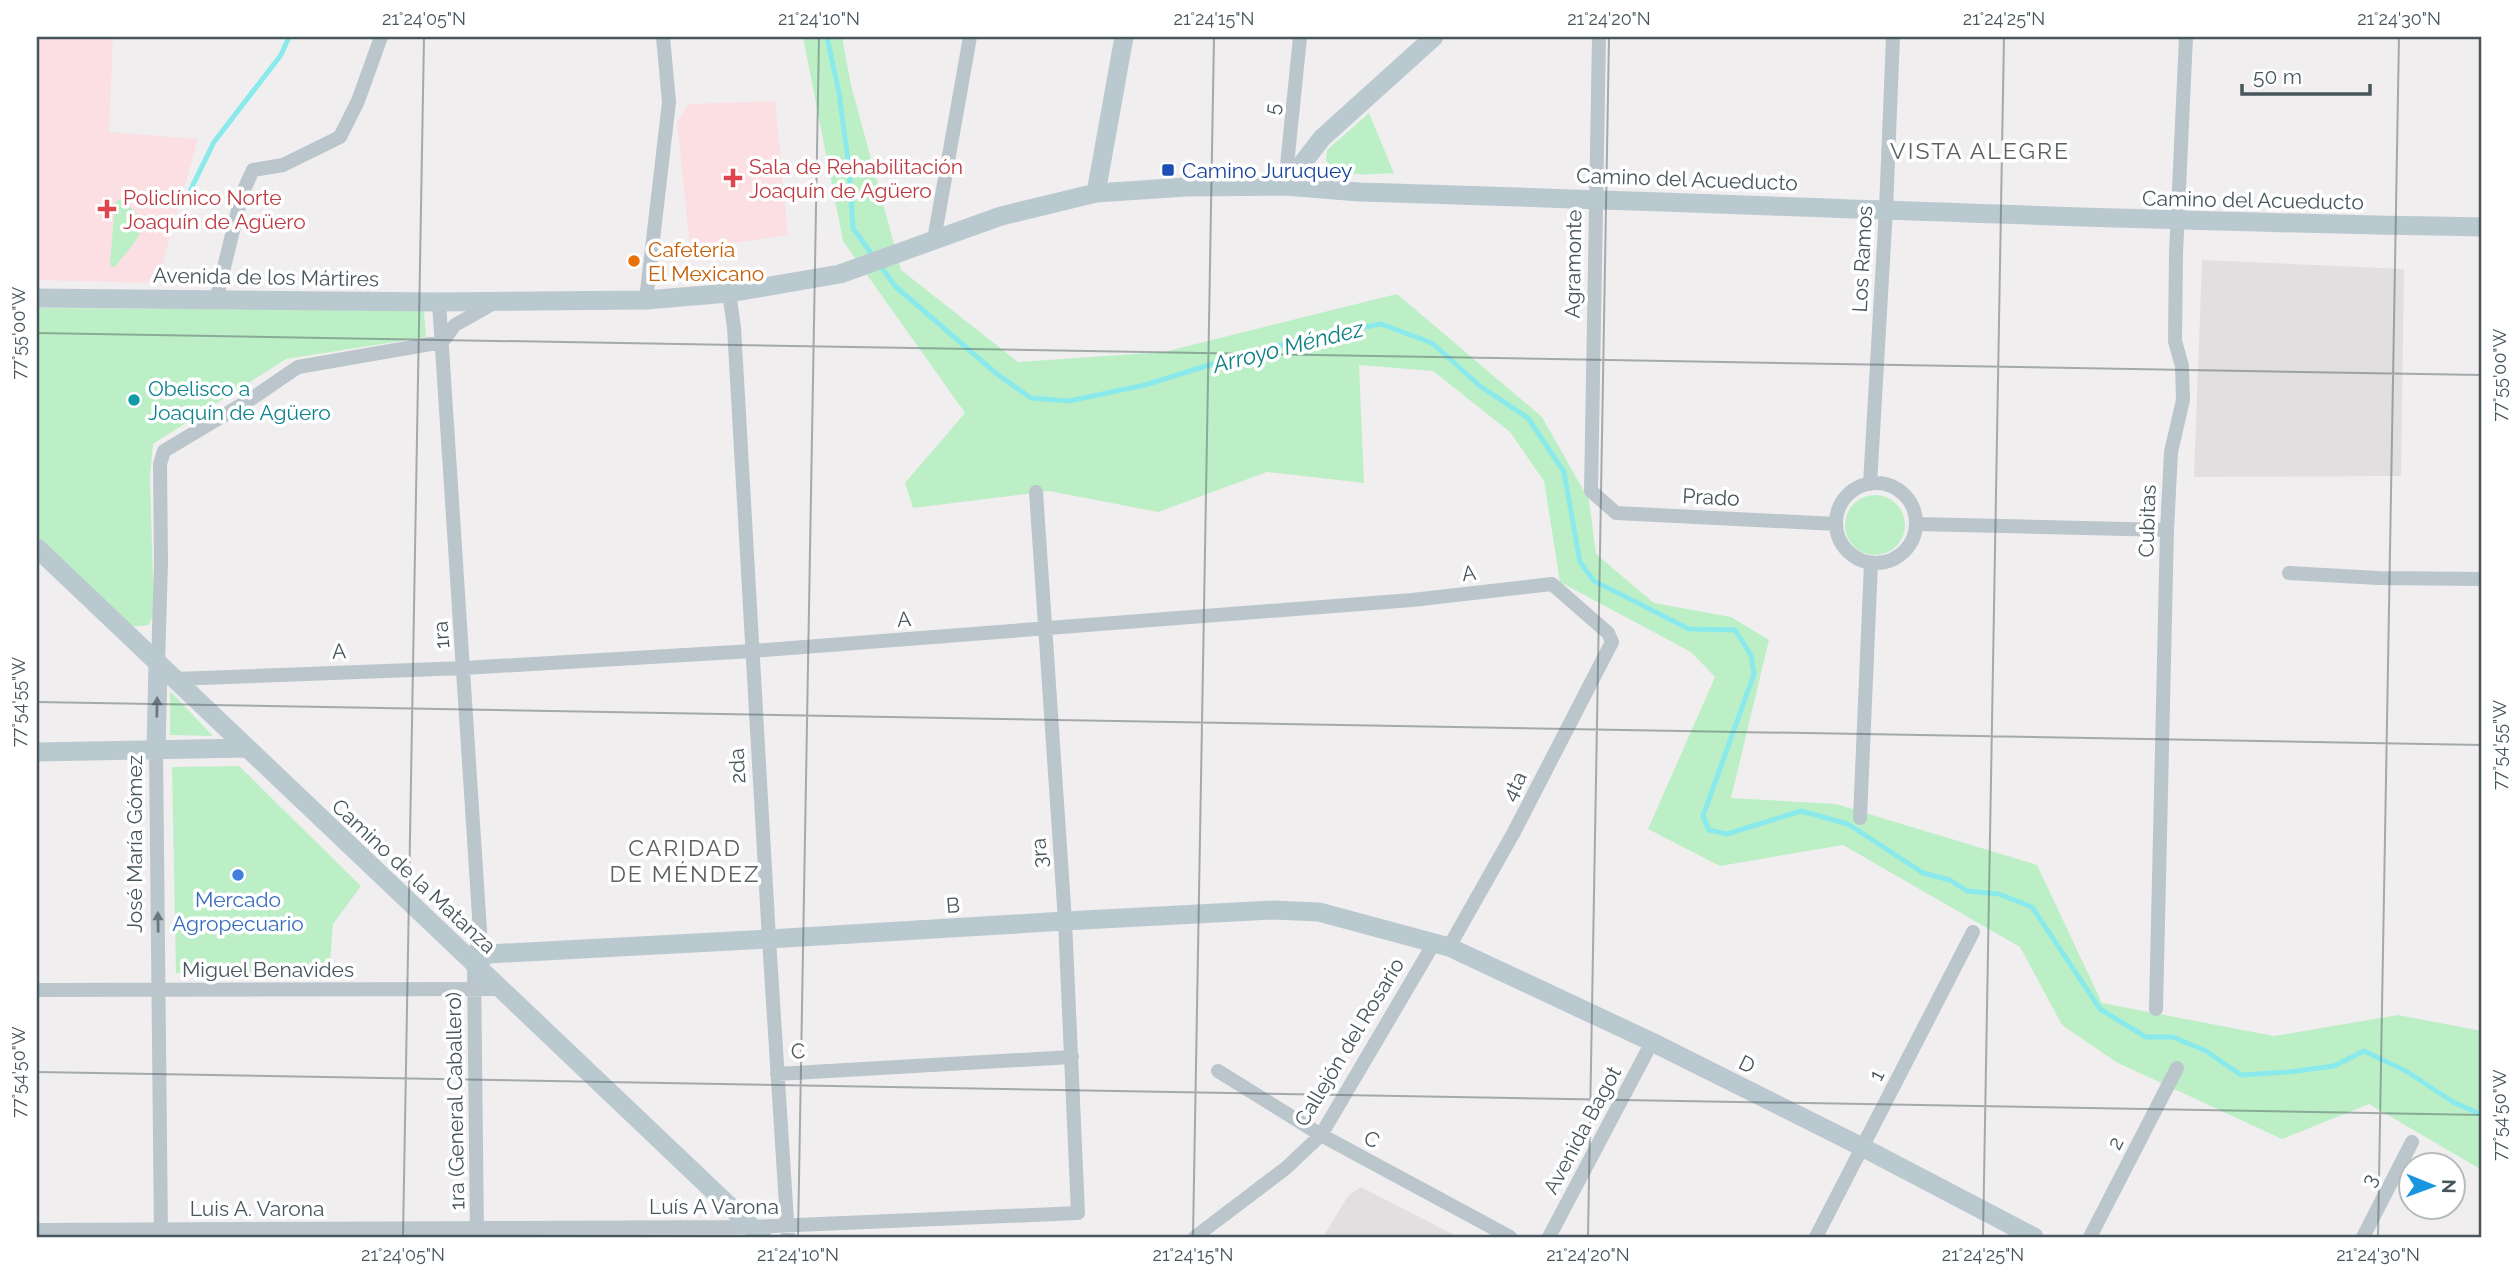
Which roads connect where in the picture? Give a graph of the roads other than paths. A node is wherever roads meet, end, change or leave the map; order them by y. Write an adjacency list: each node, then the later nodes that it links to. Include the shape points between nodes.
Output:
1 (381, 37): 20 (street, via 340,138 283,165 253,170 242,194)
2 (663, 37): 21 (street, via 669,102)
3 (970, 37): 16 (street)
4 (1124, 37): 11 (main road)
5 (1300, 37): 10 (street, 5)
6 (1434, 37): 10 (main road, via 1322,138)
7 (1599, 37): 12 (street, Agramonte)
8 (1893, 37): 13 (street, Los Ramos)
9 (2186, 37): 14 (street, Cubitas)
10 (1285, 186): 11 (main road, Camino del Acueducto); 12 (main road, Camino del Acueducto)
11 (1096, 193): 16 (main road, Camino del Acueducto, via 1002,216)
12 (1594, 199): 13 (main road, Camino del Acueducto); 26 (street, Agramonte)
13 (1886, 209): 14 (main road, Camino del Acueducto); 25 (street, Los Ramos)
14 (2177, 221): 15 (main road, Camino del Acueducto); 30 (street, Cubitas, via 2175,341 2182,366 2183,400 2171,453)
15 (2482, 227)
16 (934, 240): 17 (main road, Camino del Acueducto)
17 (840, 274): 18 (main road, Avenida de los Mártires)
18 (729, 293): 21 (main road, Avenida de los Mártires); 37 (street, 2da)
19 (37, 298): 20 (main road, Avenida de los Mártires)
20 (216, 300): 22 (main road, Avenida de los Mártires)
21 (646, 300): 23 (main road, Avenida de los Mártires)
22 (439, 302): 23 (main road, Avenida de los Mártires); 24 (street, 1ra)
23 (495, 302): 24 (street, Avenida de los Mártires, via 454,325)
24 (442, 342): 38 (street, José María Gómez, via 298,367 164,451 160,464); 39 (street, 1ra)
25 (1870, 484): 28 (street, via 1849,494); 29 (street, via 1884,484 1907,498)
26 (1591, 491): 28 (street, Prado, via 1616,513)
27 (1036, 492): 35 (street, 3ra)
28 (1836, 524): 32 (street, via 1838,536 1851,554)
29 (1916, 524): 30 (street); 32 (street, via 1907,549 1897,558)
30 (2167, 530): 54 (street, Cubitas)
31 (37, 548): 38 (main road, Camino de la Matanza)
32 (1871, 563): 44 (street)
33 (2289, 573): 34 (street)
34 (2482, 579)
35 (1045, 629): 36 (street, A, via 1412,600 1552,584 1608,633); 37 (street, A); 45 (street, 3ra)
36 (1612, 642): 48 (street, 4ta, via 1514,832)
37 (752, 651): 39 (street, A); 47 (street, 2da)
38 (158, 664): 40 (main road, Camino de la Matanza); 42 (main road, José María Gómez, one-way to 38)
39 (464, 668): 40 (street, A); 49 (street, 1ra, via 480,931)
40 (174, 679): 41 (main road, Camino de la Matanza)
41 (246, 748): 42 (main road); 49 (main road, Camino de la Matanza)
42 (156, 750): 43 (main road); 53 (street, José María Gómez, one-way to 42)
43 (37, 752)
44 (1860, 818)
45 (1065, 921): 47 (main road, B); 48 (main road, B, via 1274,910 1319,912); 56 (street, 3ra)
46 (1973, 932): 62 (street, 1)
47 (769, 940): 49 (main road, B, via 488,954); 59 (street, 2da)
48 (1441, 945): 55 (main road, D); 60 (street, Callejón del Rosario)
49 (474, 964): 50 (street, 1ra (General Caballero)); 51 (main road, Camino de la Matanza)
50 (474, 989): 51 (street, Miguel Benavides); 53 (street, Miguel Benavides); 68 (street, 1ra (General Caballero))
51 (500, 989): 65 (main road, Camino de la Matanza)
52 (37, 990): 53 (street, Miguel Benavides)
53 (158, 990): 67 (street, José María Gómez)
54 (2156, 1009)
55 (1652, 1042): 62 (main road, D); 71 (street, Avenida Bagot)
56 (1072, 1057): 59 (street, C); 63 (street, 3ra)
57 (2177, 1068): 74 (street, 2)
58 (1218, 1071): 60 (street, C)
59 (777, 1074): 66 (street, 2da)
60 (1321, 1135): 69 (street, Callejón del Rosario, via 1286,1168); 70 (street, C)
61 (2412, 1142): 75 (street, 3)
62 (1862, 1147): 72 (street, 1); 73 (main road, D)
63 (1078, 1213): 66 (street, Luís A Varona)
64 (37, 1230): 67 (street, Luis A. Varona)
65 (756, 1232): 66 (street, Luís A Varona); 68 (street, Luís A Varona)
66 (788, 1232)
67 (161, 1233): 68 (street, Luis A. Varona)
68 (477, 1233)
69 (1195, 1237)
70 (1510, 1237)
71 (1549, 1237)
72 (1816, 1237)
73 (2034, 1237)
74 (2090, 1237)
75 (2363, 1237)

